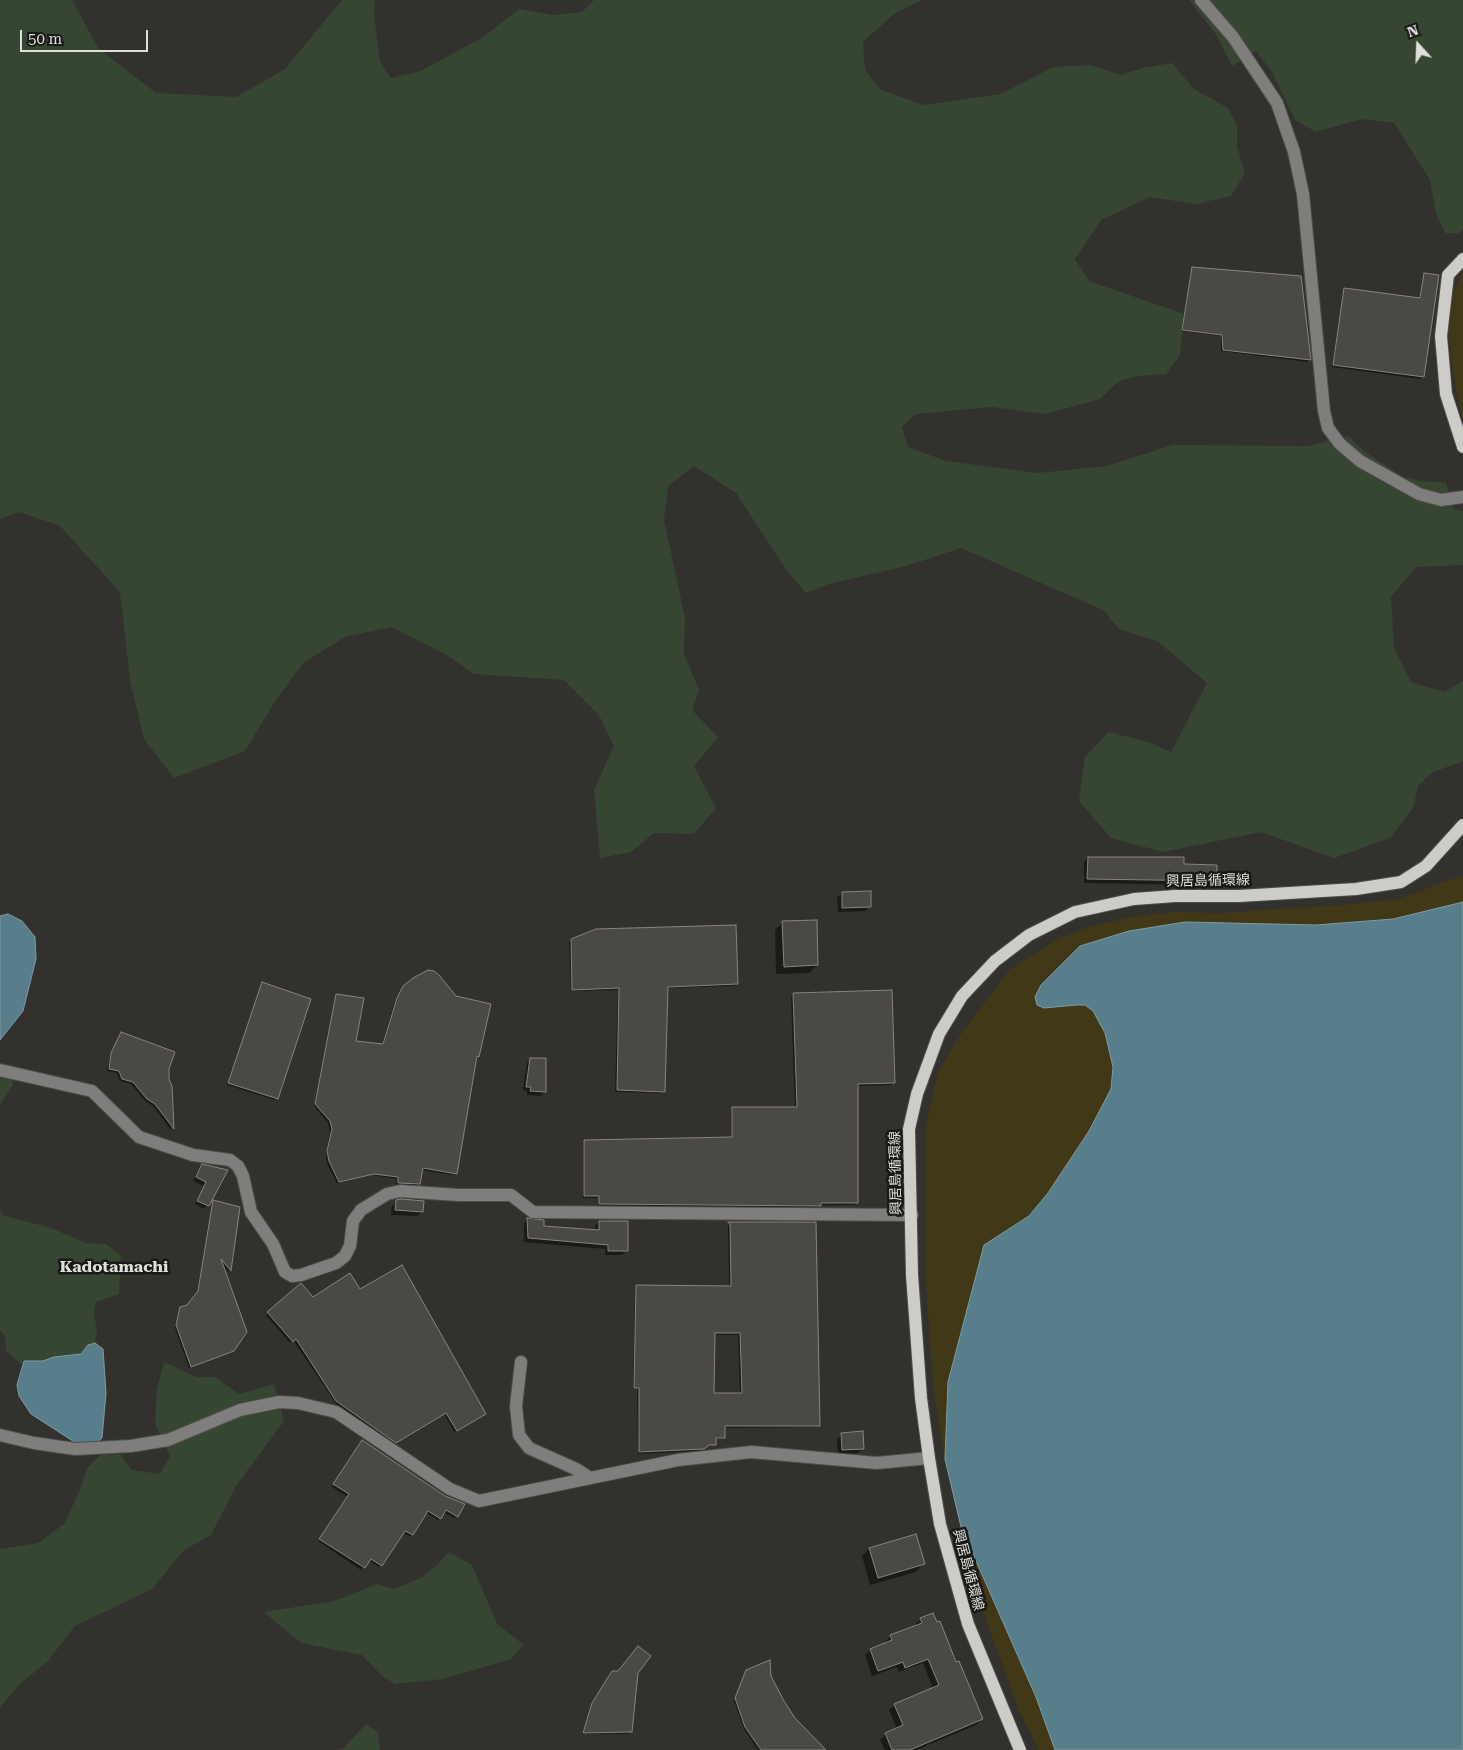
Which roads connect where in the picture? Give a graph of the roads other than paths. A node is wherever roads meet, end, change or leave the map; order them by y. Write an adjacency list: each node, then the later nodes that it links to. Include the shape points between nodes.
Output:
1 (1202, 0): 4 (street, via 1233,37 1277,104 1294,152 1303,194 1328,428 1340,444 1360,461 1419,494 1441,500)
2 (1463, 259): 3 (main road, via 1448,275 1441,336 1446,394)
3 (1463, 447)
4 (1463, 497)
5 (1463, 825): 7 (main road, 興居島循環線, via 1426,866 1401,882 1336,890 1134,899 1075,912 1029,935 995,961 966,991 950,1013 927,1061 916,1094 910,1129)
6 (0, 1070): 7 (street, via 92,1091 139,1136 192,1155 230,1160 243,1176 251,1212 273,1244 285,1272 292,1276 336,1263 345,1256 350,1246 352,1221 361,1210 387,1194 400,1191 511,1195 533,1212)
7 (912, 1215): 10 (main road, 興居島循環線, via 916,1340)
8 (521, 1362): 11 (street, via 516,1406 519,1436 529,1448)
9 (0, 1434): 11 (street, via 75,1449 132,1446 168,1440 240,1410 279,1402 298,1403 336,1412 450,1489 479,1501)
10 (928, 1458): 11 (street, via 877,1463 751,1452 678,1460); 12 (main road, 興居島循環線, via 940,1524 968,1624)
11 (590, 1478)
12 (1020, 1750)

